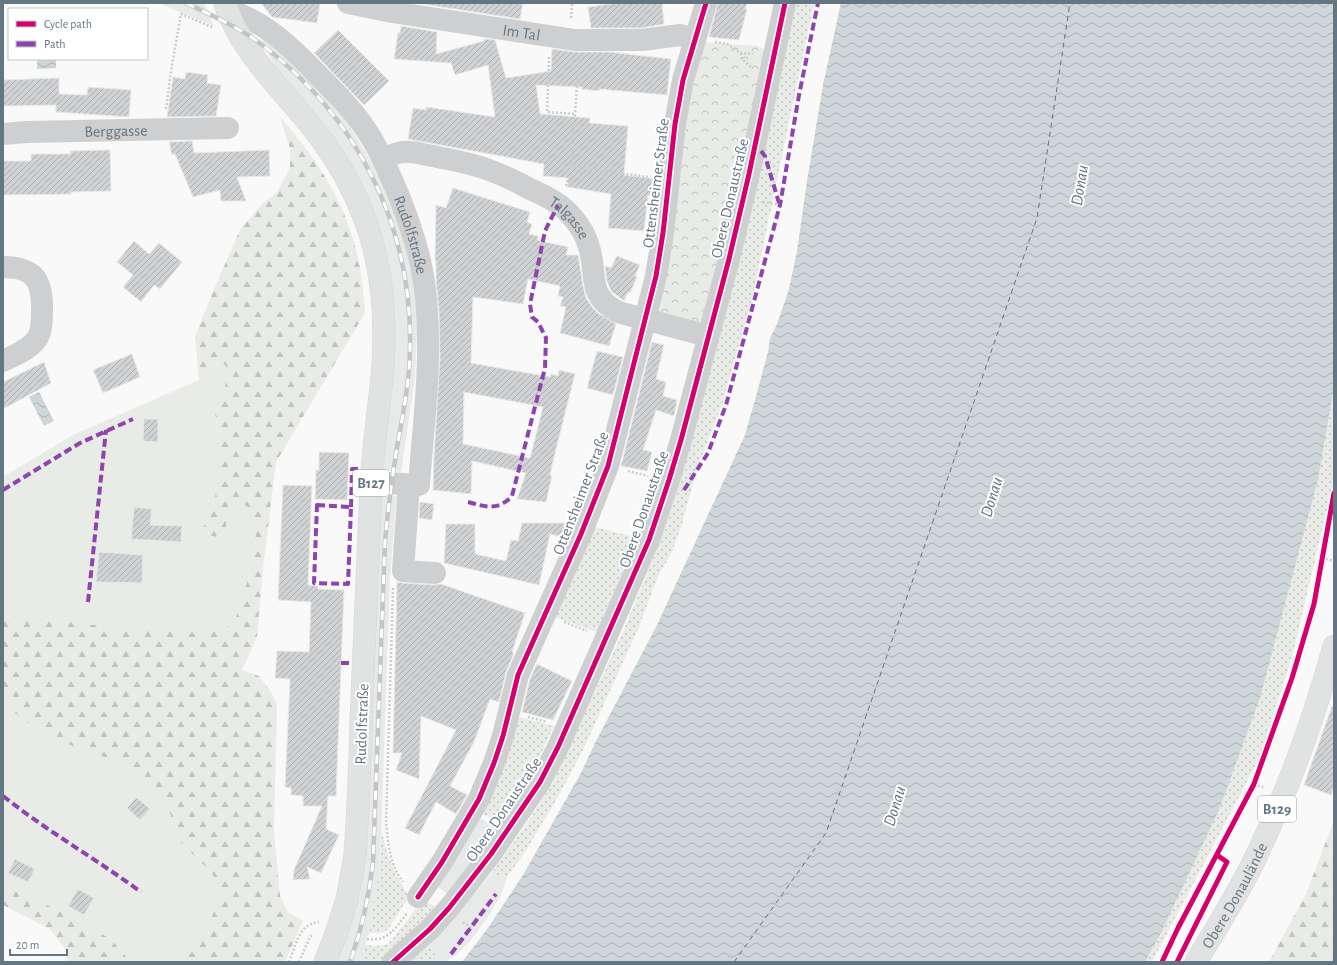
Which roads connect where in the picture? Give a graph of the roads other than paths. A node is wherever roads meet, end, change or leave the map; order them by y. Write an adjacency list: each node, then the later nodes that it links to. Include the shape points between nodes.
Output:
1 (348, 3): 5 (street, Im Tal, via 575,40 630,40 680,35)
2 (706, 3): 5 (street, Ottensheimer Straße)
3 (785, 3): 11 (street, Obere Donaustraße, via 743,197)
4 (226, 6): 8 (street, Rudolfstraße, via 263,26 306,62 370,135); 13 (main road, Rudolfstraße / B127, via 240,35 261,67 336,159 367,224 380,276 384,334)
5 (695, 39): 10 (street, Ottensheimer Straße, via 680,94 663,233)
6 (228, 128): 7 (street, Berggasse)
7 (3, 134)
8 (383, 160): 10 (street, Talgasse, via 394,154 408,152 463,162 489,170 545,196 573,218 583,233 590,251 595,285 603,303 618,312); 14 (street, Rudolfstraße, via 418,249 427,314 427,378 419,485)
9 (3, 267): 12 (street, via 25,270 40,286 42,297 42,325 39,336 28,348)
10 (645, 320): 11 (street, Talgasse); 17 (street, Ottensheimer Straße, via 608,466 581,534 518,675 494,763 479,799 421,892)
11 (708, 336): 17 (street, Obere Donaustraße, via 675,460 650,540 558,747 540,782 516,818)
12 (3, 362)
13 (371, 482): 14 (street); 18 (main road, Rudolfstraße / B127, via 355,856 347,899)
14 (409, 485): 15 (street, via 403,571)
15 (435, 573)
16 (1334, 646): 20 (main road, Obere Donaulände / B129, via 1294,769 1260,849)
17 (449, 908): 19 (street, Obere Donaustraße, via 425,934)
18 (325, 962)
19 (393, 962)
20 (1196, 962)

